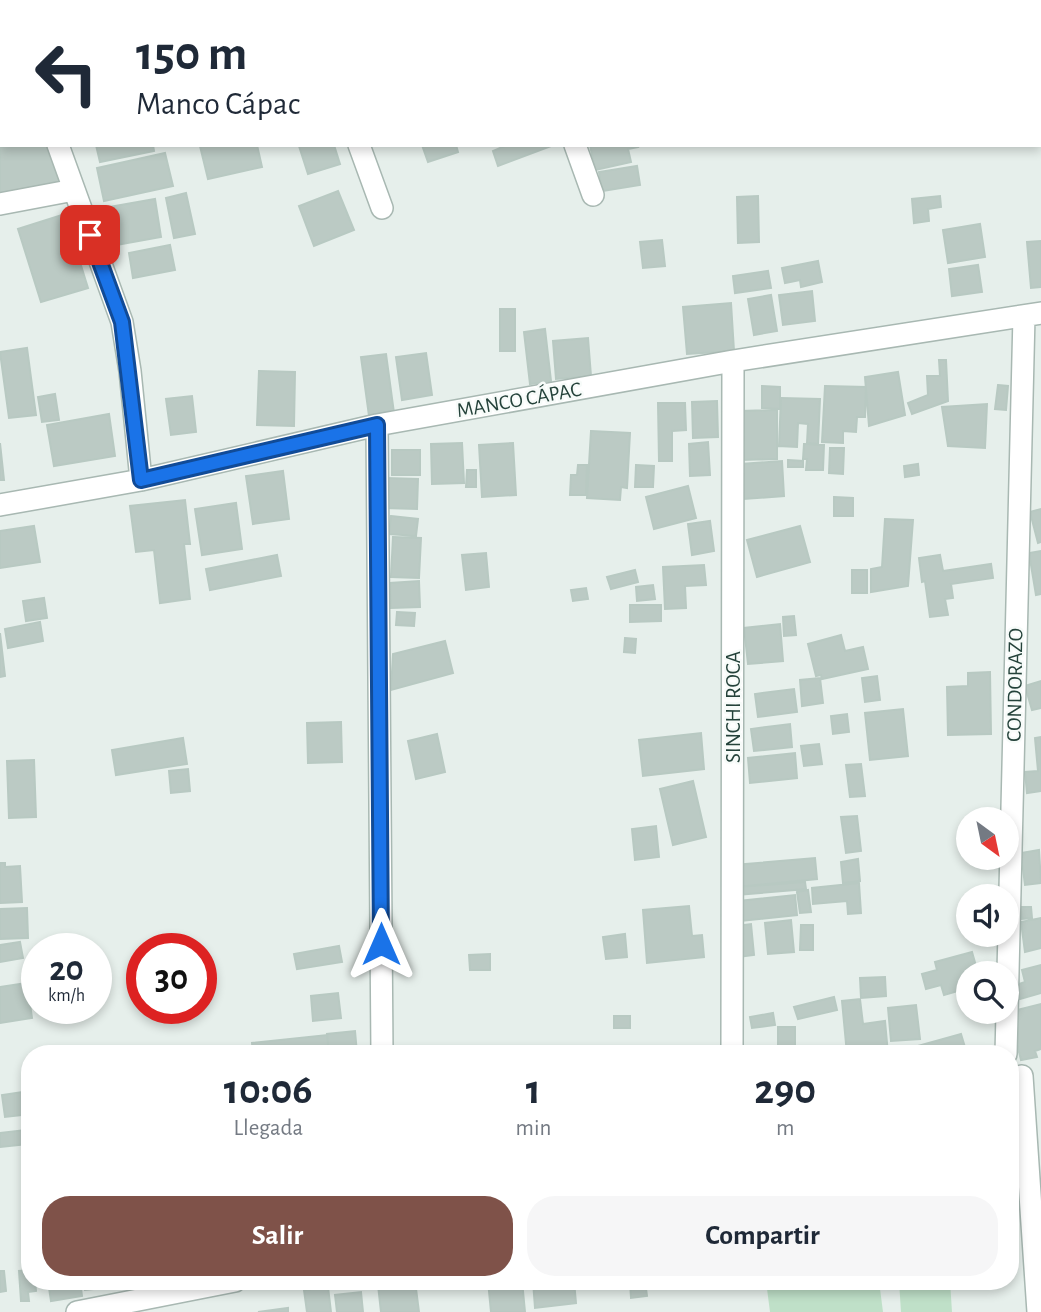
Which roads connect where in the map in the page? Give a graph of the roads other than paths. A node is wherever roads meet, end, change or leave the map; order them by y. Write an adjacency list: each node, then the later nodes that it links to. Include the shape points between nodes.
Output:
1 (59, 147): 4 (street)
2 (360, 147): 7 (street)
3 (576, 147): 5 (street)
4 (74, 190): 6 (street); 11 (street, via 122,322)
5 (593, 195)
6 (0, 204)
7 (382, 208)
8 (1032, 315): 9 (street, MANCO CÁPAC); 15 (street, CONDORAZO)
9 (733, 361): 10 (street, MANCO CÁPAC); 14 (street, SINCHI ROCA)
10 (377, 425): 11 (street, MANCO CÁPAC); 13 (street)
11 (141, 480): 12 (street, MANCO CÁPAC)
12 (0, 505)
13 (382, 1045)
14 (732, 1045)
15 (1006, 1045)
16 (1024, 1076): 19 (street)
17 (189, 1290): 18 (street)
18 (77, 1312)
19 (1038, 1312)

